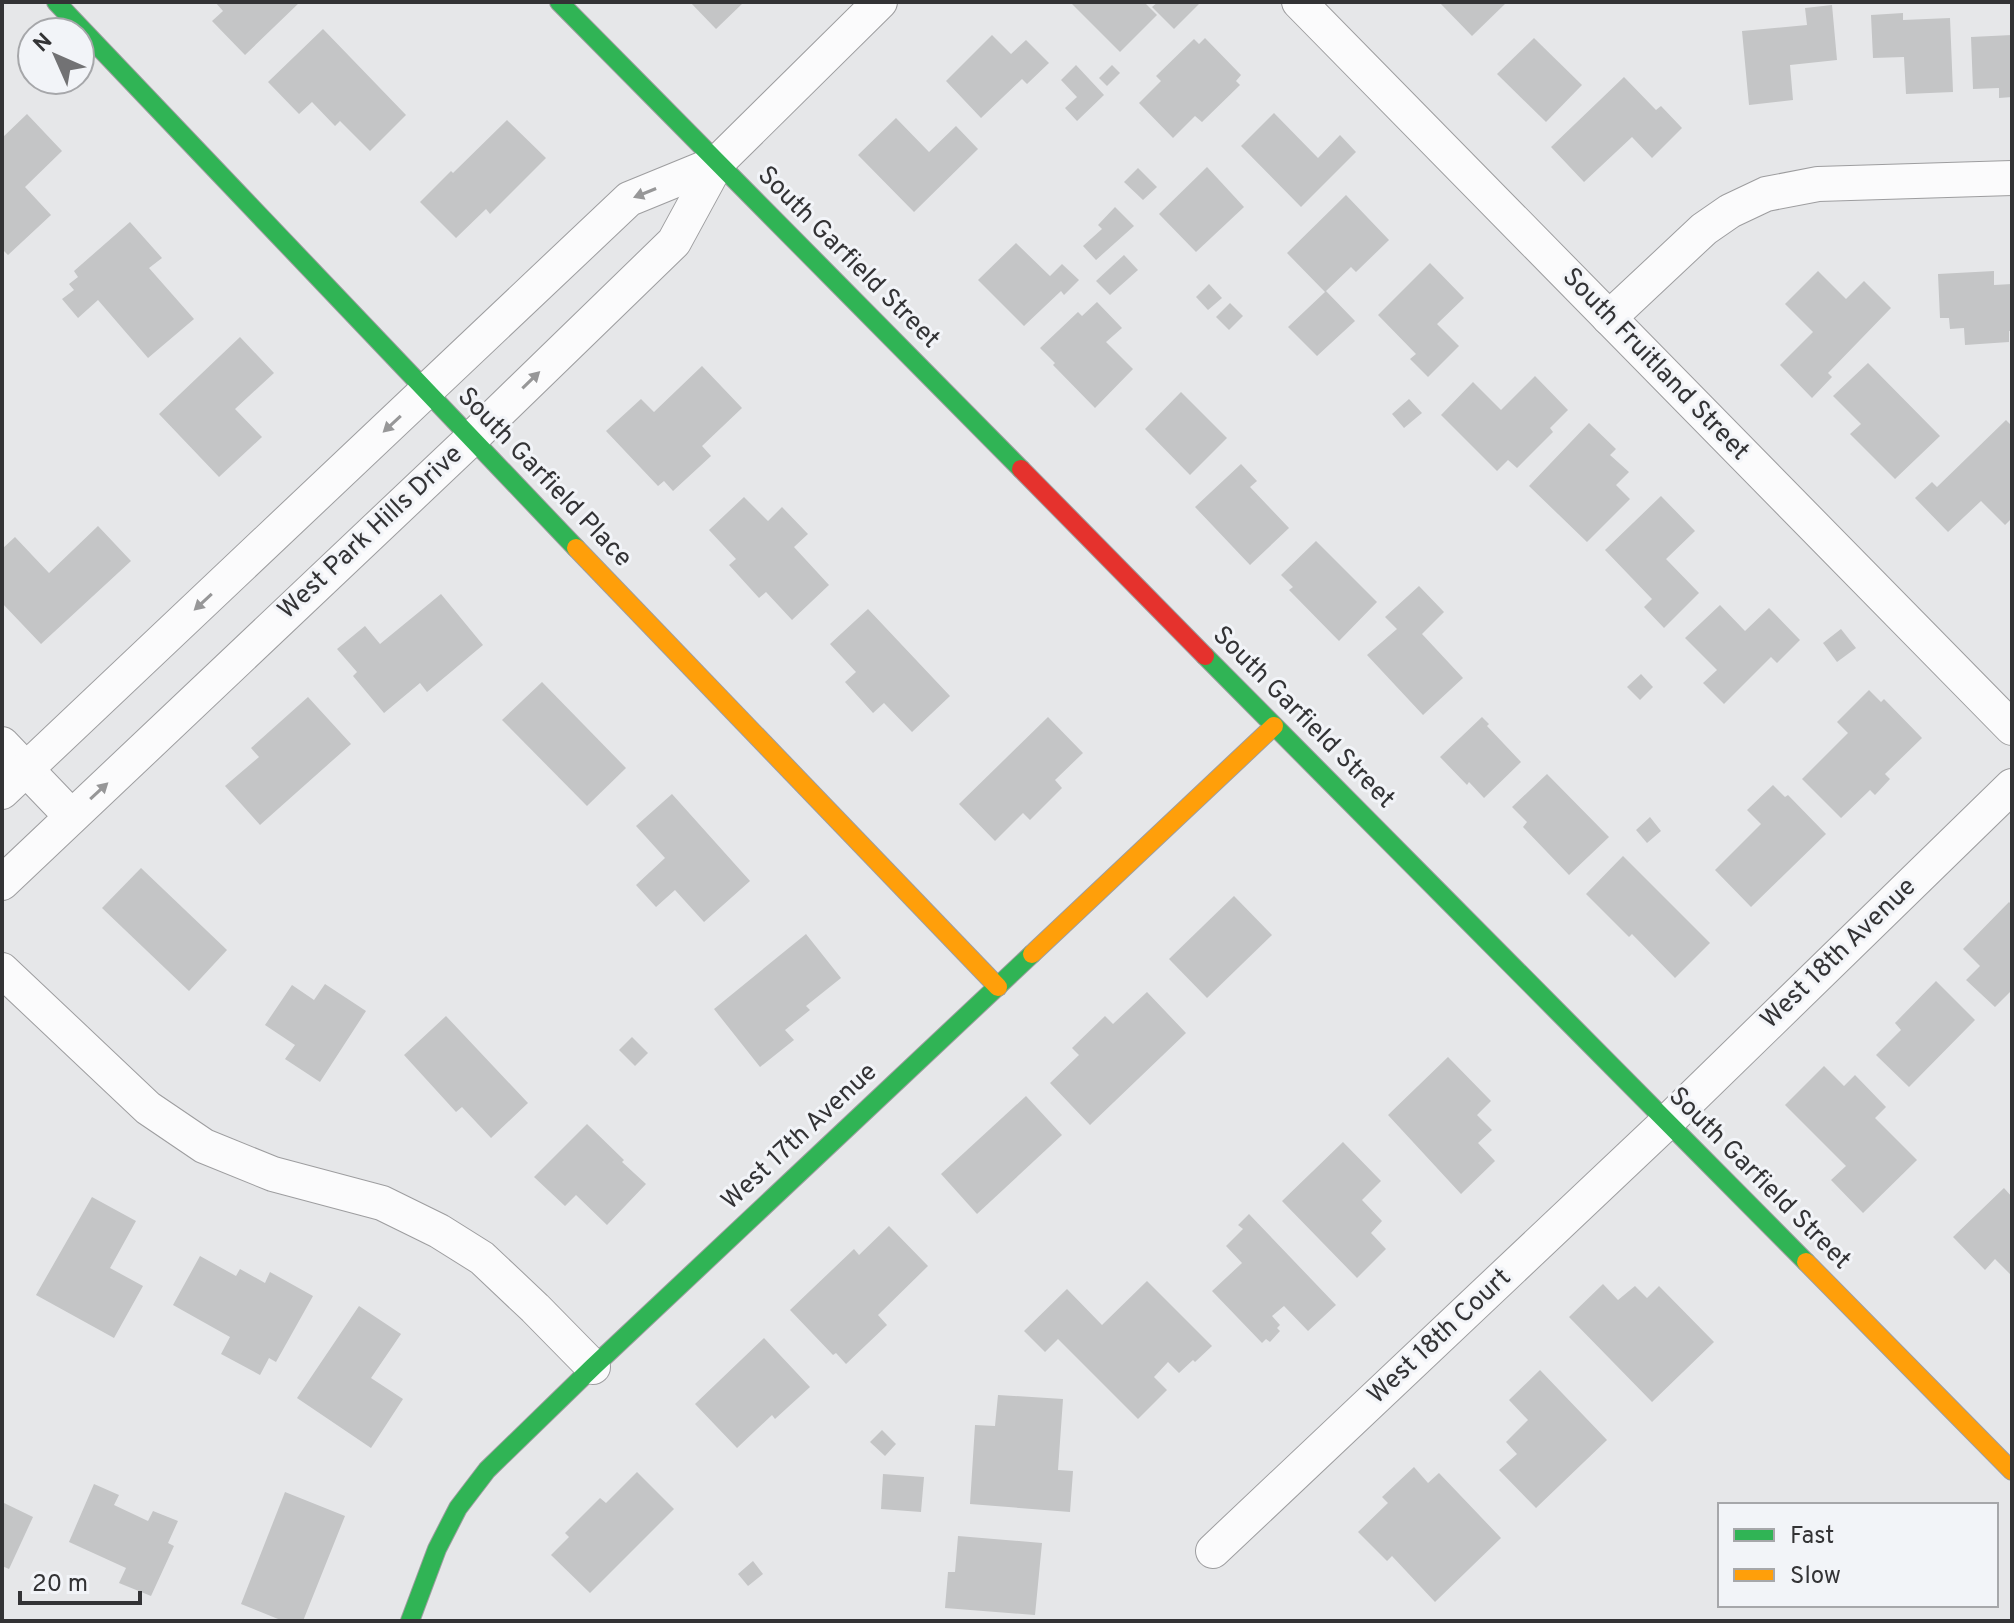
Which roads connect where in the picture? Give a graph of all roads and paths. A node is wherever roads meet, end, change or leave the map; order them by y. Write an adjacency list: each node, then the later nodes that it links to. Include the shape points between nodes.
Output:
1 (56, 2): 8 (street, South Garfield Place)
2 (559, 2): 5 (street, South Garfield Street)
3 (880, 2): 5 (street)
4 (1299, 2): 7 (street, South Fruitland Street)
5 (717, 163): 8 (street, one-way to 8, via 629,199); 9 (street, West Park Hills Drive, one-way to 5, via 674,242); 10 (street, South Garfield Street)
6 (2012, 178): 7 (street, via 1818,184 1766,194 1704,229)
7 (1609, 318): 11 (street, South Fruitland Street)
8 (426, 392): 9 (street, South Garfield Place); 13 (street, one-way to 13)
9 (471, 439): 15 (street, West Park Hills Drive, one-way to 9); 18 (street, South Garfield Place)
10 (1274, 726): 18 (street, West 17th Avenue); 19 (street, South Garfield Street)
11 (2012, 728)
12 (2, 744): 13 (street)
13 (14, 780): 15 (street)
14 (2012, 786): 19 (street, West 18th Avenue)
15 (71, 816): 16 (street, West Park Hills Drive)
16 (2, 883)
17 (2, 970): 20 (street, via 148,1108 204,1146 273,1174 382,1203 439,1231 482,1258)
18 (998, 987): 20 (street, West 17th Avenue)
19 (1666, 1123): 21 (street, South Garfield Street); 22 (street, West 18th Court)
20 (593, 1367): 23 (street, West 17th Avenue, via 487,1470 458,1508)
21 (2012, 1471)
22 (1213, 1551)
23 (410, 1621)

